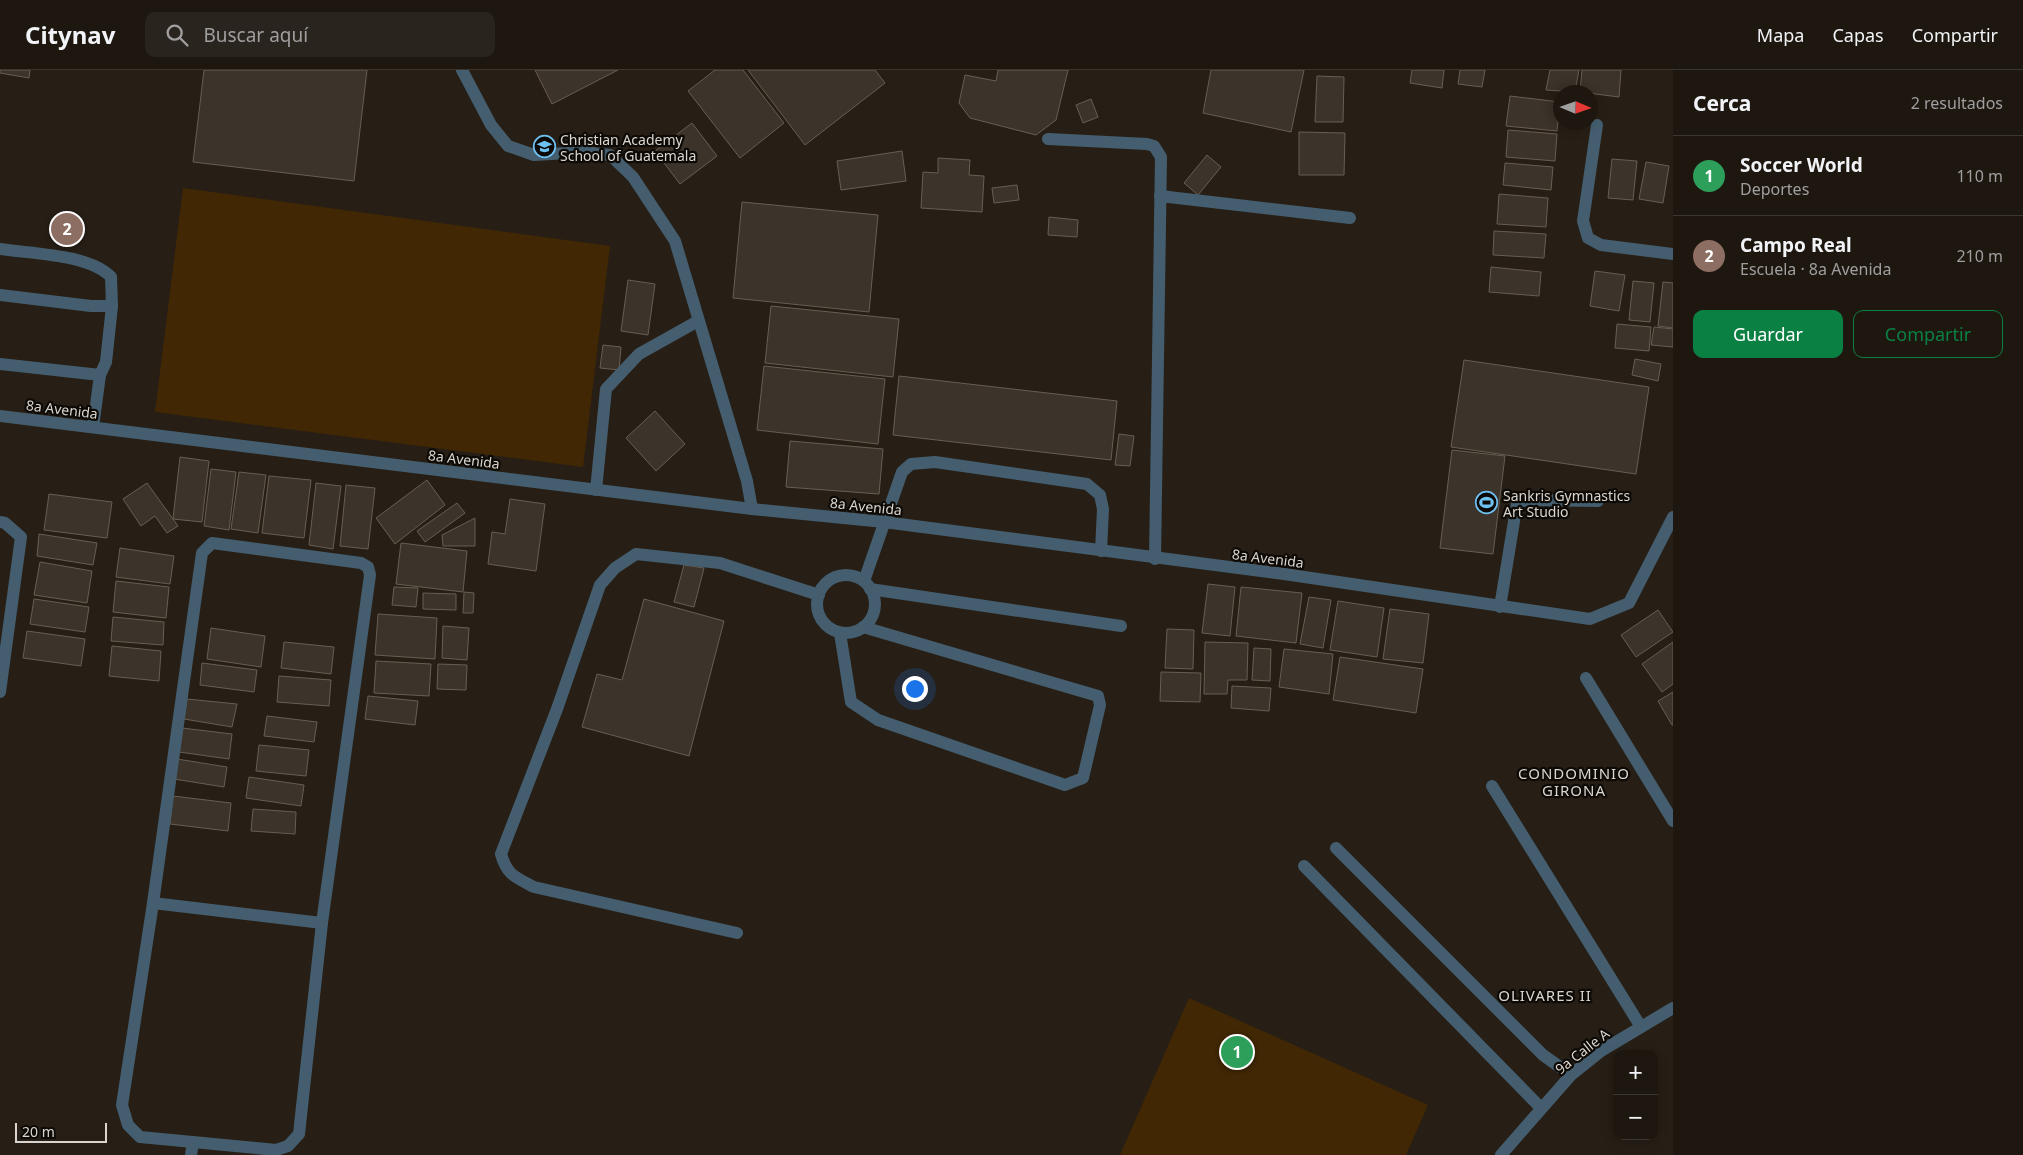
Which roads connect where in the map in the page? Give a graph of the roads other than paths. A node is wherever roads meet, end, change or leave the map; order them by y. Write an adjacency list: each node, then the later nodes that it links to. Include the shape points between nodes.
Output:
1 (462, 70): 10 (street, via 491,125 508,146 534,155 585,152 610,155 633,177 675,241)
2 (1596, 130): 7 (street, via 1582,221 1588,238 1601,245)
3 (1048, 139): 4 (street, via 1154,146 1161,156)
4 (1160, 196): 5 (street); 22 (street)
5 (1350, 218)
6 (0, 249): 9 (street, via 86,262 104,269 112,277)
7 (1673, 254)
8 (0, 295): 9 (street)
9 (112, 306): 12 (street, via 106,362)
10 (698, 322): 15 (street, via 640,354 606,389); 17 (street, via 747,481)
11 (0, 364): 12 (street)
12 (100, 375): 14 (street)
13 (0, 416): 14 (street, 8a Avenida)
14 (93, 428): 15 (street, 8a Avenida)
15 (596, 490): 17 (street, 8a Avenida)
16 (1598, 501): 25 (street, via 1526,500 1517,503)
17 (752, 509): 20 (street, 8a Avenida)
18 (1673, 517): 25 (street, 8a Avenida, via 1629,603 1590,619)
19 (0, 522): 30 (street, via 21,537)
20 (884, 522): 21 (street, 8a Avenida); 21 (street, via 902,472 911,464 935,462 1087,484 1100,495 1103,509); 23 (street)
21 (1101, 552): 22 (street, 8a Avenida)
22 (1155, 559): 25 (street, 8a Avenida, via 1284,574)
23 (867, 585): 24 (street, via 847,575 838,576 829,580); 26 (street); 27 (street, via 875,606)
24 (818, 594): 28 (street, via 817,604 823,623); 37 (street, via 720,563 636,554 614,568 600,585 501,854 505,869 534,887)
25 (1500, 607)
26 (1121, 626)
27 (864, 628): 28 (street); 28 (street, via 1098,696 1100,705 1083,778 1065,785 878,720 851,702)
28 (840, 633)
29 (1586, 678): 32 (street)
30 (0, 692)
31 (1492, 786): 39 (street)
32 (1673, 821)
33 (1336, 848): 40 (street, via 1543,1055)
34 (1304, 866): 41 (street)
35 (153, 903): 36 (street); 36 (street, via 202,553 212,543 361,563 368,567 370,575); 42 (street, via 122,1105 128,1125 140,1138)
36 (322, 923): 43 (street, via 299,1134 288,1146 276,1150)
37 (736, 933)
38 (1673, 1008): 39 (street, 9a Calle A)
39 (1641, 1027): 40 (street, 9a Calle A, via 1601,1051)
40 (1571, 1075): 41 (street, 9a Calle A)
41 (1541, 1108): 44 (street, 9a Calle A)
42 (192, 1149): 43 (street)
43 (228, 1150)
44 (1501, 1155)

